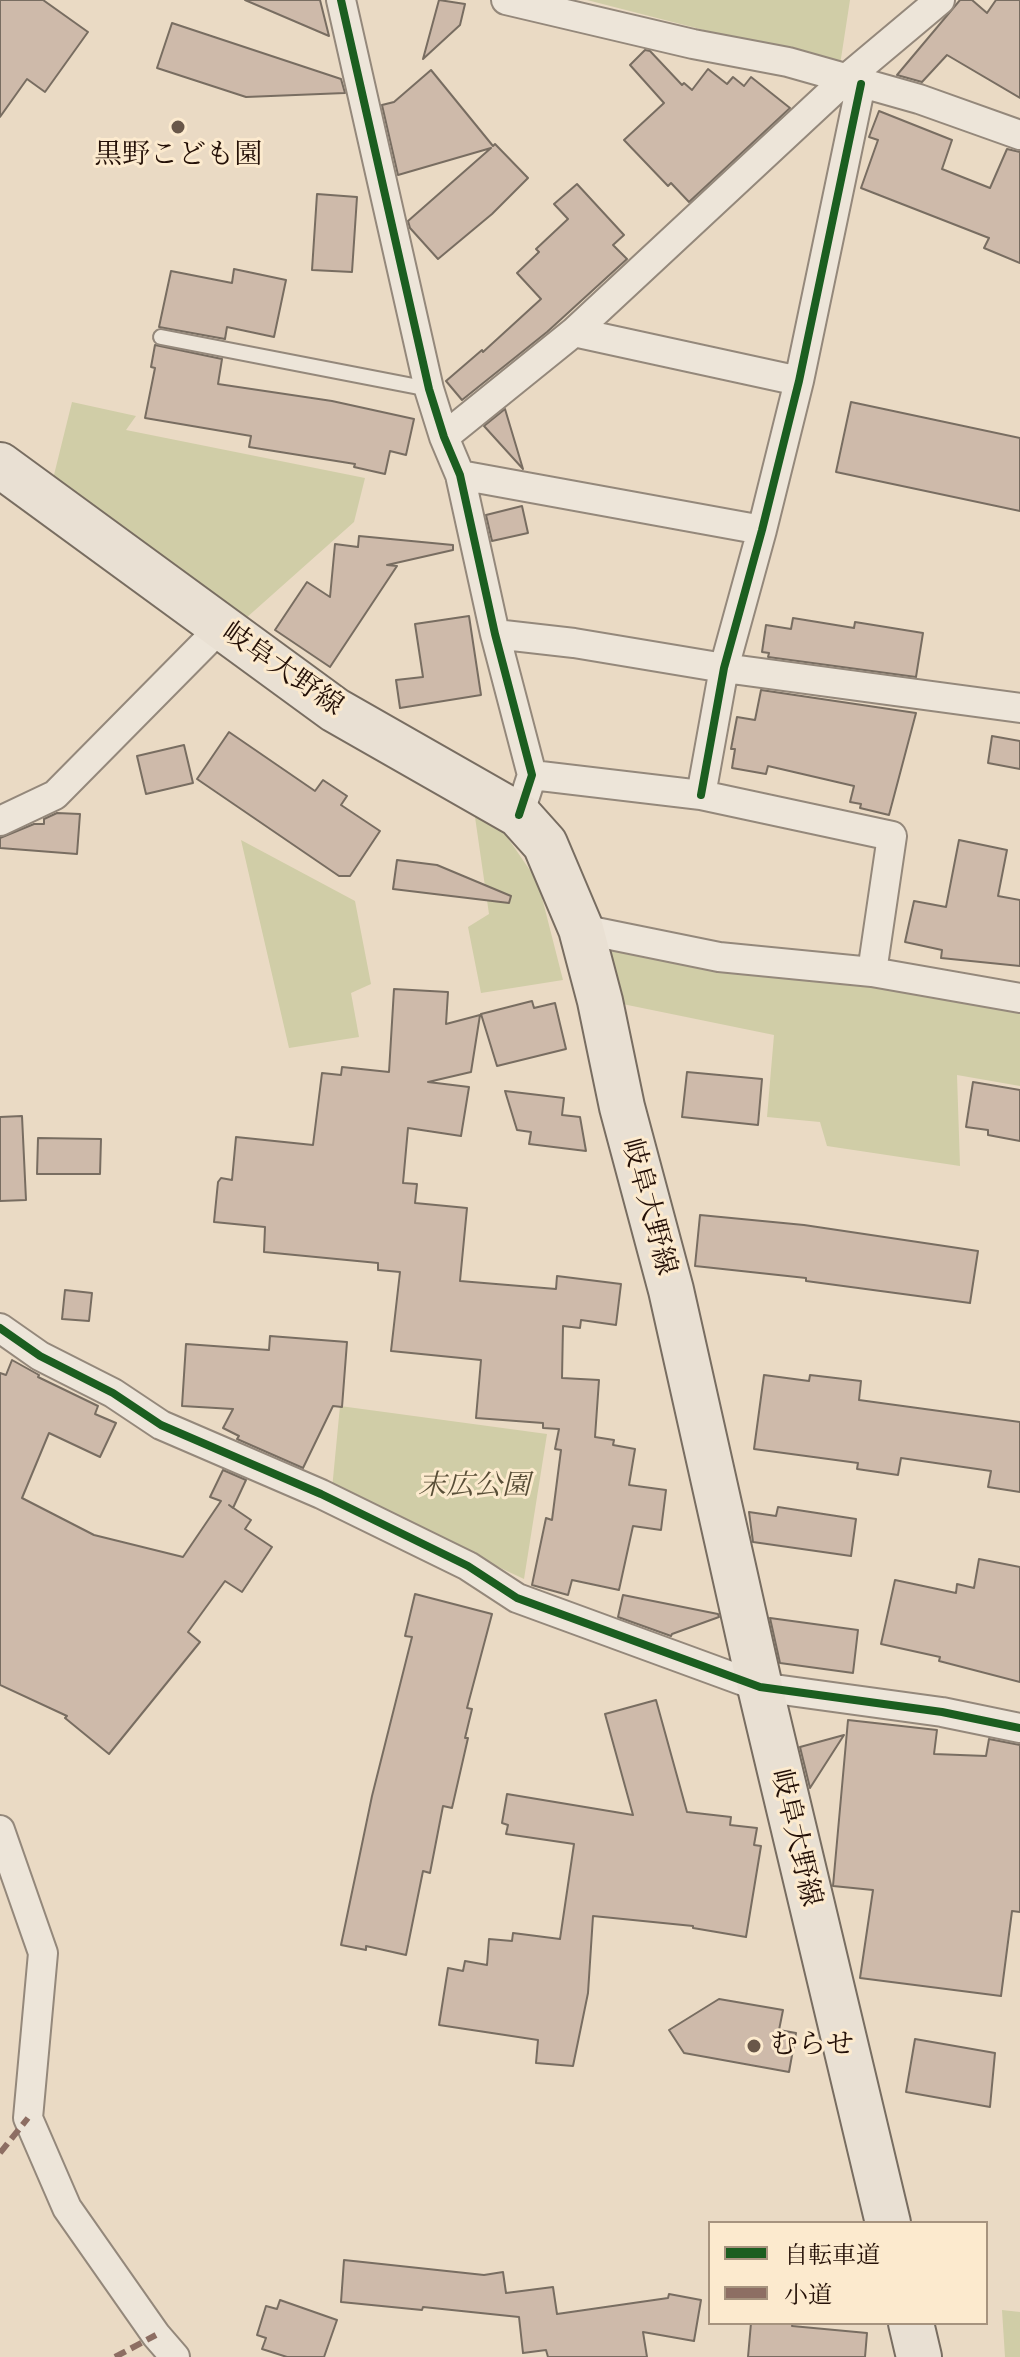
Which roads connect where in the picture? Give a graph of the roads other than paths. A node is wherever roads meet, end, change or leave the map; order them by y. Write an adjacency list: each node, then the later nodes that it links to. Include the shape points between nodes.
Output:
1 (341, 0): 9 (street)
2 (506, 0): 4 (street)
3 (940, 0): 4 (street)
4 (854, 81): 5 (street); 6 (street); 8 (street)
5 (1020, 135)
6 (574, 332): 8 (street); 10 (street)
7 (161, 337): 9 (lane)
8 (799, 381): 13 (street)
9 (429, 389): 10 (street)
10 (444, 437): 12 (street)
11 (0, 465): 14 (main road, 岐阜大野線)
12 (460, 475): 13 (street); 15 (street)
13 (762, 530): 16 (street)
14 (221, 627): 18 (main road, 岐阜大野線, via 335,710); 20 (street, via 55,795)
15 (495, 634): 16 (street); 18 (street)
16 (724, 668): 17 (street); 19 (street)
17 (1020, 708)
18 (526, 795): 19 (street); 21 (main road, 岐阜大野線)
19 (701, 795): 22 (street, via 892,836)
20 (0, 821)
21 (581, 929): 22 (street, via 719,957); 25 (main road, 岐阜大野線, via 671,1290)
22 (872, 972): 23 (street)
23 (1020, 998)
24 (0, 1328): 25 (street, via 161,1425 321,1494 468,1566 517,1598)
25 (760, 1687): 26 (street); 28 (main road, 岐阜大野線)
26 (1020, 1728)
27 (0, 1830): 30 (street, via 43,1953 28,2118 67,2208)
28 (888, 2221)
29 (911, 2325): 31 (main road)
30 (175, 2357)
31 (919, 2357)

